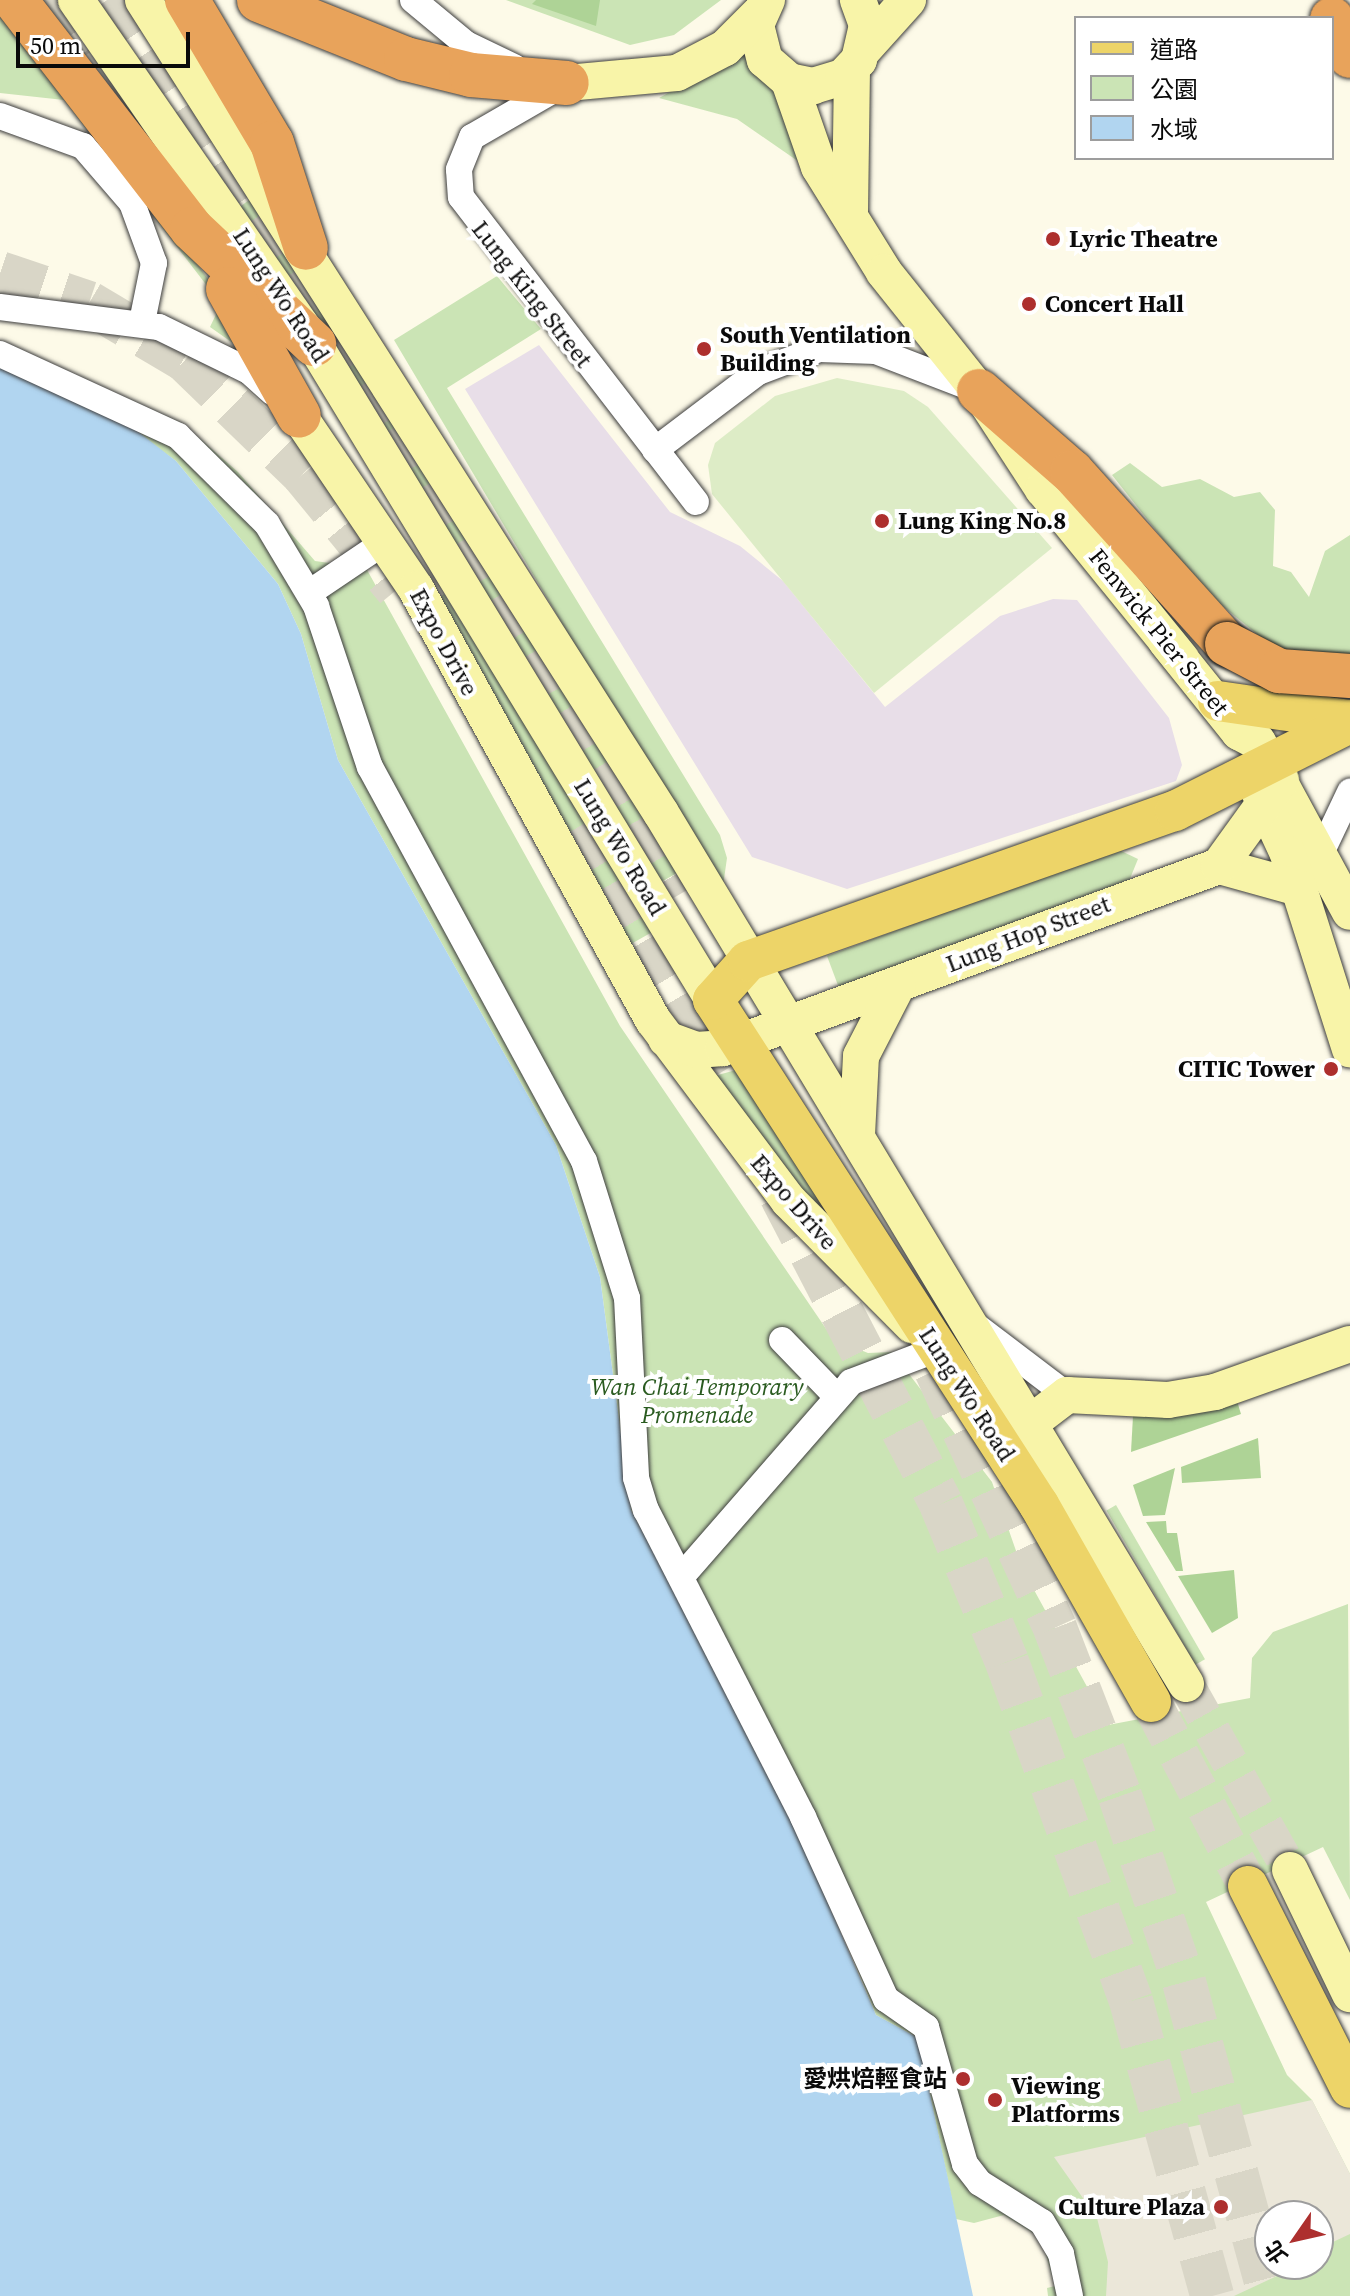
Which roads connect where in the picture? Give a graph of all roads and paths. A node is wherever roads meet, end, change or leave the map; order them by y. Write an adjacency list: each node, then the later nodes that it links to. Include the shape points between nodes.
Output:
1 (15, 0): 17 (highway)
2 (76, 0): 21 (main road, Lung Wo Road)
3 (143, 0): 18 (main road, Lung Wo Road)
4 (187, 0): 18 (highway, via 272,143)
5 (259, 0): 14 (highway, via 429,65)
6 (413, 0): 14 (street, via 491,58)
7 (858, 0): 12 (main road, via 867,25)
8 (908, 0): 12 (main road)
9 (763, 7): 13 (main road, via 760,49); 14 (main road, via 725,48 677,73)
10 (1334, 23): 11 (highway)
11 (1350, 56)
12 (858, 59): 13 (main road, via 823,85); 16 (main road, via 846,154)
13 (789, 81): 16 (main road, Fenwick Pier Street, via 819,167)
14 (567, 83): 25 (street, Lung King Street, via 478,130 462,157 461,197)
15 (0, 116): 20 (street, via 83,146 132,203 154,263)
16 (851, 221): 23 (main road, Fenwick Pier Street)
17 (192, 229): 21 (highway); 24 (highway)
18 (306, 248): 40 (main road, Lung Wo Road)
19 (0, 307): 20 (street, Expo Drive)
20 (142, 322): 24 (street, Expo Drive, via 249,371)
21 (314, 344): 42 (main road, Lung Wo Road)
22 (0, 354): 29 (street, via 178,436 267,524)
23 (979, 391): 25 (street, via 876,351 819,349 758,372); 27 (main road, Fenwick Pier Street); 31 (highway, bridge, via 1072,472 1227,644 1279,671)
24 (299, 416): 28 (main road, Expo Drive)
25 (655, 450): 26 (street, Lung King Street)
26 (696, 502)
27 (1085, 540): 30 (main road, Fenwick Pier Street); 32 (main road, Fenwick Pier Street)
28 (386, 541): 29 (street); 44 (main road, Expo Drive, via 609,949)
29 (309, 593): 55 (street, via 370,767 584,1161 627,1298 636,1478)
30 (1181, 659)
31 (1350, 676)
32 (1229, 717): 33 (main road); 34 (main road, via 1238,755)
33 (1350, 721): 34 (main road)
34 (1267, 781): 36 (main road); 37 (main road); 38 (main road); 40 (main road)
35 (1350, 792): 36 (street)
36 (1321, 853): 39 (main road)
37 (1219, 866): 38 (main road); 41 (main road, Lung Hop Street)
38 (1299, 888): 46 (main road)
39 (1350, 912)
40 (748, 961): 42 (main road); 43 (main road, Lung Wo Road)
41 (898, 984): 43 (main road, Lung Hop Street); 47 (main road, via 861,1056)
42 (713, 1000): 45 (main road, Lung Wo Road)
43 (783, 1021): 45 (main road, Lung Hop Street); 47 (main road, Lung Wo Road)
44 (666, 1039): 45 (main road, via 708,1052); 51 (main road, Expo Drive, via 789,1201)
45 (739, 1041): 51 (main road, Lung Wo Road)
46 (1350, 1049)
47 (857, 1137): 48 (main road, Lung Wo Road)
48 (970, 1321): 52 (street); 54 (main road, Lung Wo Road)
49 (782, 1340): 53 (street)
50 (1345, 1344): 52 (main road, via 1215,1392 1168,1400)
51 (938, 1349): 53 (street, via 861,1374); 57 (main road, Lung Wo Road, via 1039,1505)
52 (1067, 1395): 54 (main road)
53 (837, 1397): 55 (street)
54 (1033, 1421): 56 (main road, Lung Wo Road)
55 (682, 1576): 62 (street, via 886,1999 926,2027 965,2164 980,2183 1042,2222 1061,2254)
56 (1186, 1684)
57 (1151, 1702)
58 (1290, 1870): 60 (main road)
59 (1248, 1886): 61 (main road)
60 (1350, 1994)
61 (1350, 2088)
62 (1070, 2296)

